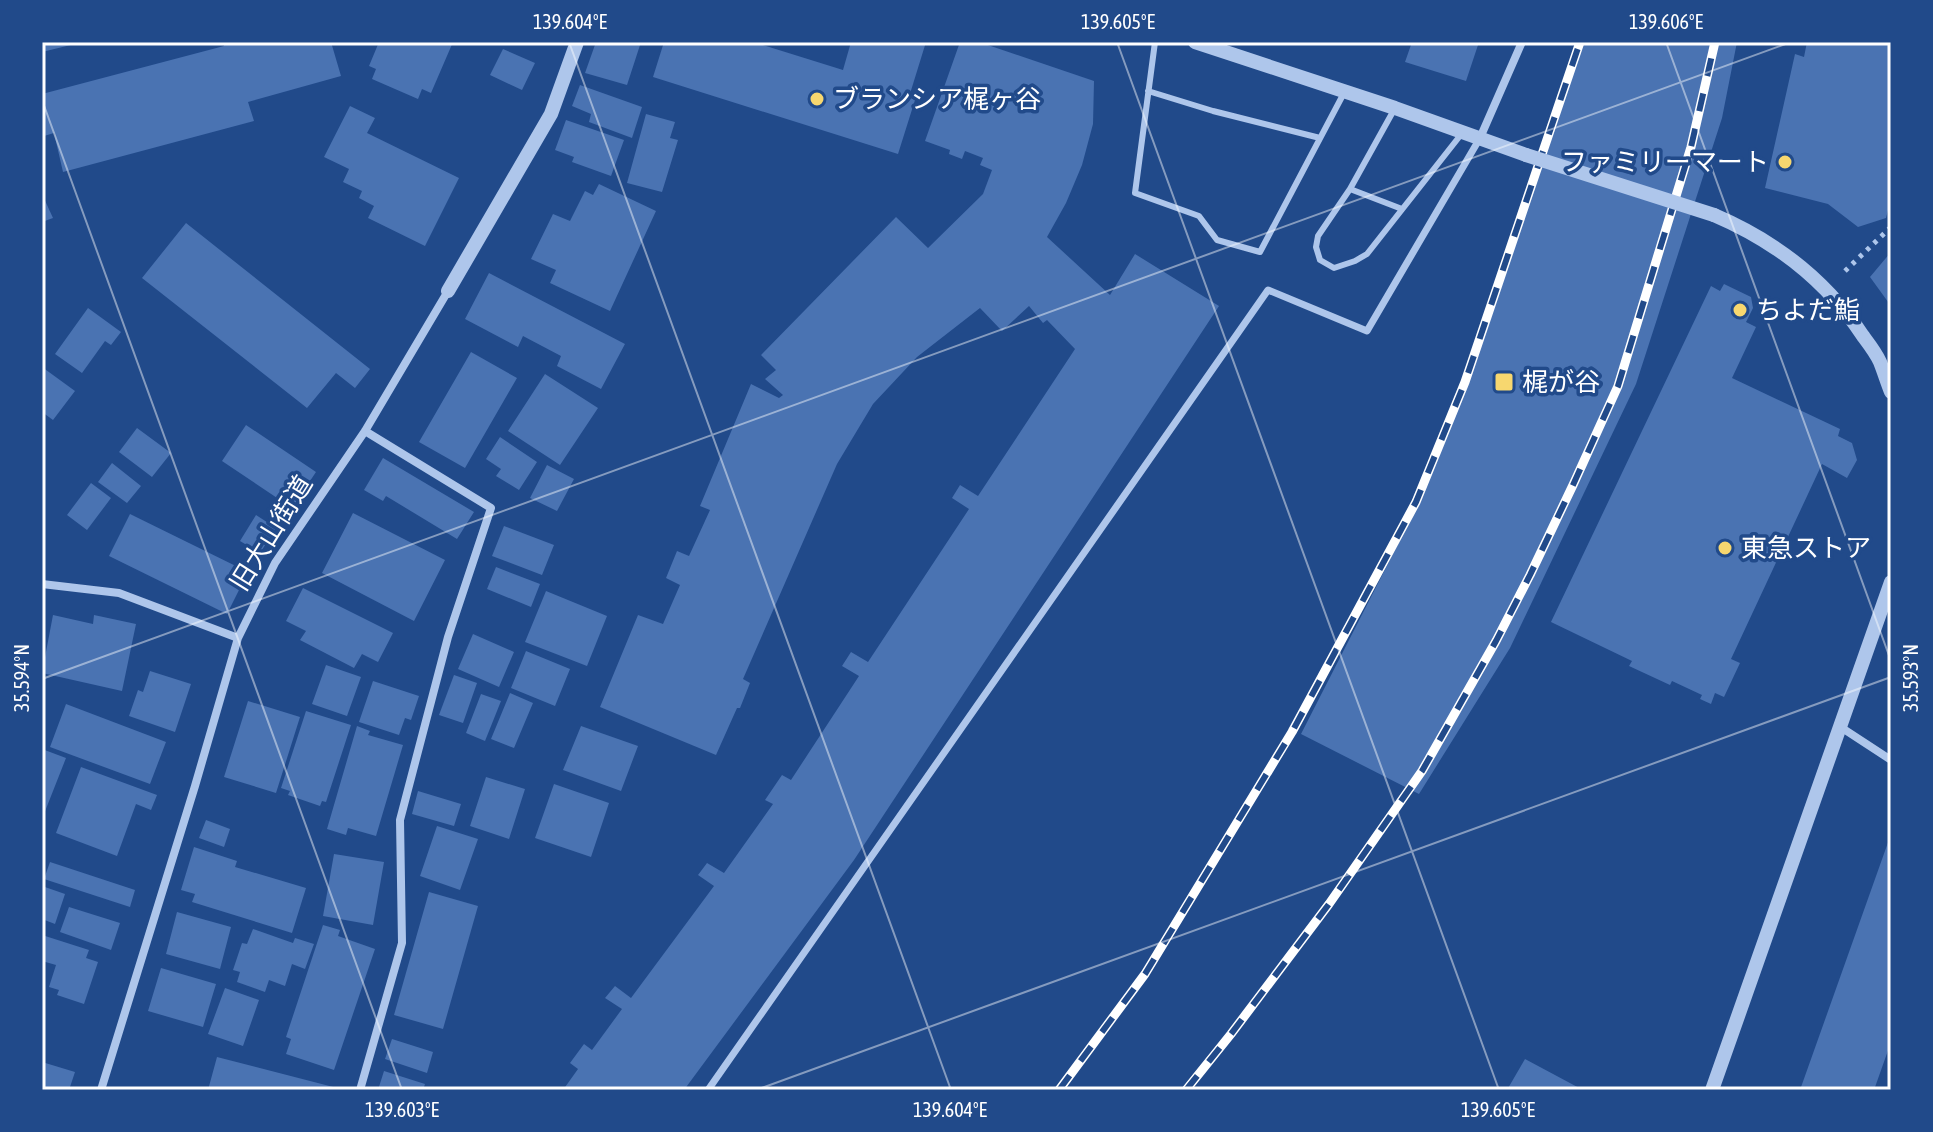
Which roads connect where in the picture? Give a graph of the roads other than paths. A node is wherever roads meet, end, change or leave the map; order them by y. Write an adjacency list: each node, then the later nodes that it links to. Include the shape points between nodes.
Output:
1 (577, 42): 13 (street, 旧大山街道, via 551,114)
2 (1155, 42): 5 (lane)
3 (1195, 42): 6 (street)
4 (1522, 42): 10 (street)
5 (1148, 91): 9 (lane); 9 (lane, via 1135,193 1199,216 1217,240 1260,252)
6 (1345, 91): 7 (street); 9 (lane)
7 (1395, 108): 8 (street); 11 (lane)
8 (1463, 132): 10 (street); 12 (lane)
9 (1320, 138)
10 (1480, 138): 14 (street, bridge, via 1747,229 1827,289 1879,360); 23 (street, via 1367,331 1268,290)
11 (1350, 189): 12 (lane); 12 (lane, via 1318,236 1320,260 1334,268 1367,254)
12 (1402, 209)
13 (448, 291): 15 (street, 旧大山街道)
14 (1891, 392)
15 (365, 431): 18 (street, 旧大山街道, via 275,563); 22 (street, via 491,508 448,637 400,820 402,943)
16 (1891, 582): 19 (street)
17 (42, 584): 18 (street, via 119,593)
18 (238, 638): 21 (street, 旧大山街道)
19 (1839, 726): 20 (street); 24 (street)
20 (1891, 760)
21 (101, 1090)
22 (360, 1090)
23 (708, 1090)
24 (1712, 1090)

